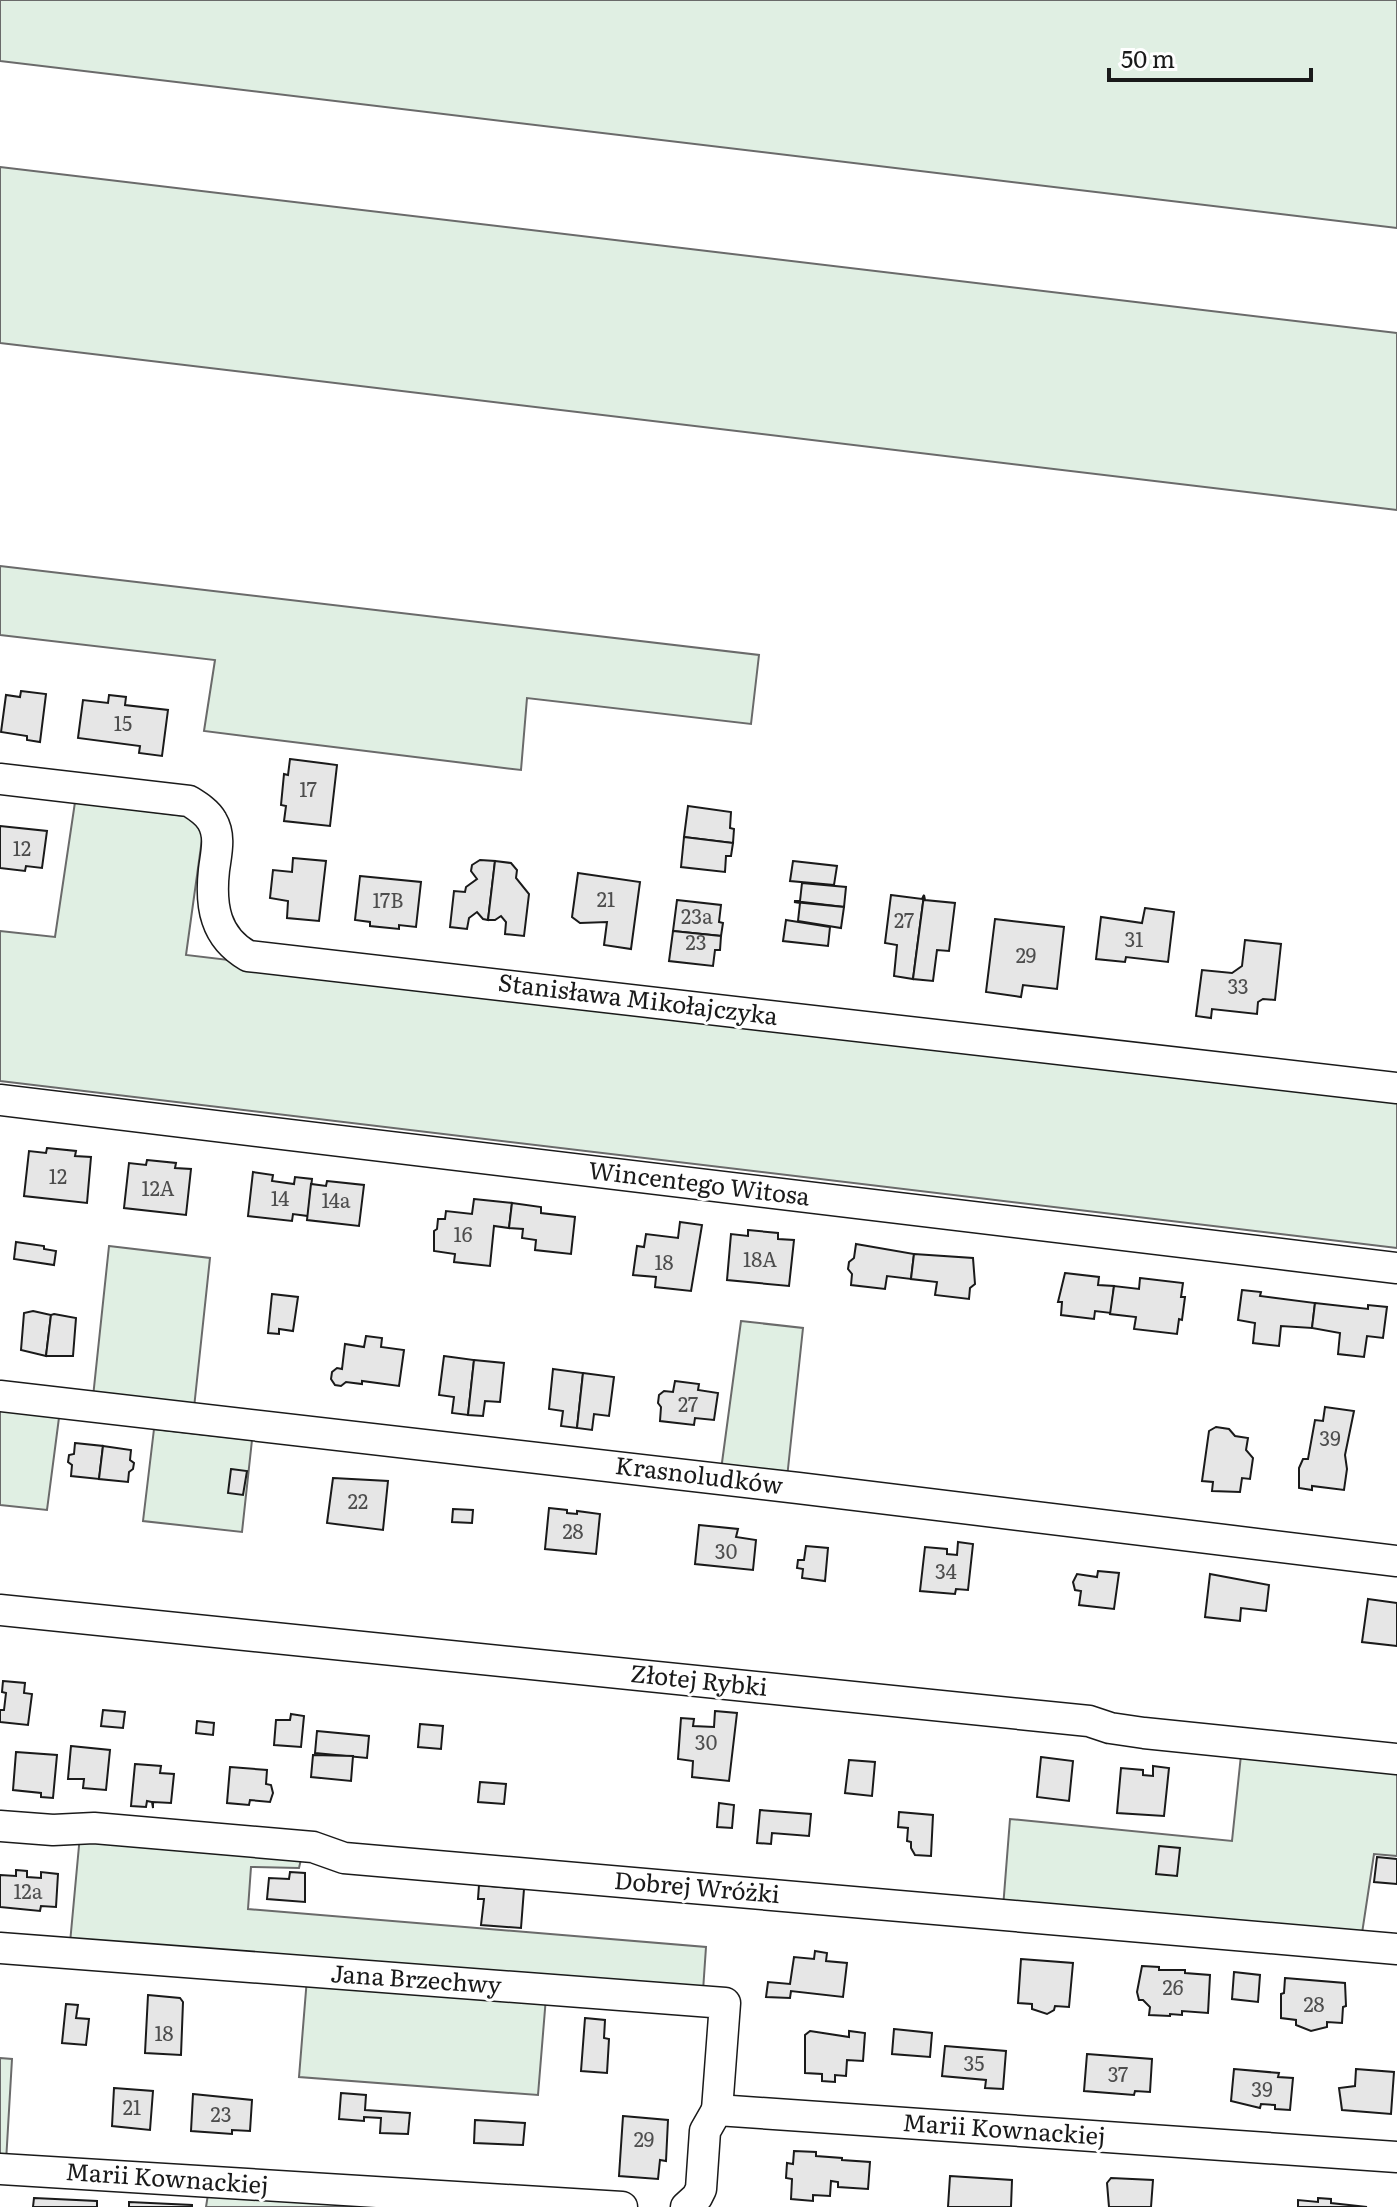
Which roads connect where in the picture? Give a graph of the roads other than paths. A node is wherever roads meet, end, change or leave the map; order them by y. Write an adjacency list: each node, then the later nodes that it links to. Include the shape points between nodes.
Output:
1 (0, 779): 2 (street, Stanisława Mikołajczyka, via 189,801 201,809 217,833 216,919 233,947 248,956)
2 (1397, 1088)
3 (0, 1100): 4 (street, Wincentego Witosa)
4 (1397, 1268)
5 (0, 1396): 6 (street, Krasnoludków)
6 (1397, 1561)
7 (0, 1610): 8 (street, Złotej Rybki, via 1089,1721 1144,1733)
8 (1397, 1759)
9 (0, 1826): 11 (street, Dobrej Wróżki, via 282,1844 322,1848 344,1858)
10 (0, 1948): 12 (street, Jana Brzechwy, via 725,2003)
11 (1397, 1949)
12 (717, 2110): 13 (street, Marii Kownackiej); 16 (street, via 705,2131 701,2189)
13 (1397, 2157)
14 (0, 2169): 15 (street, Marii Kownackiej)
15 (622, 2207)
16 (686, 2207)

